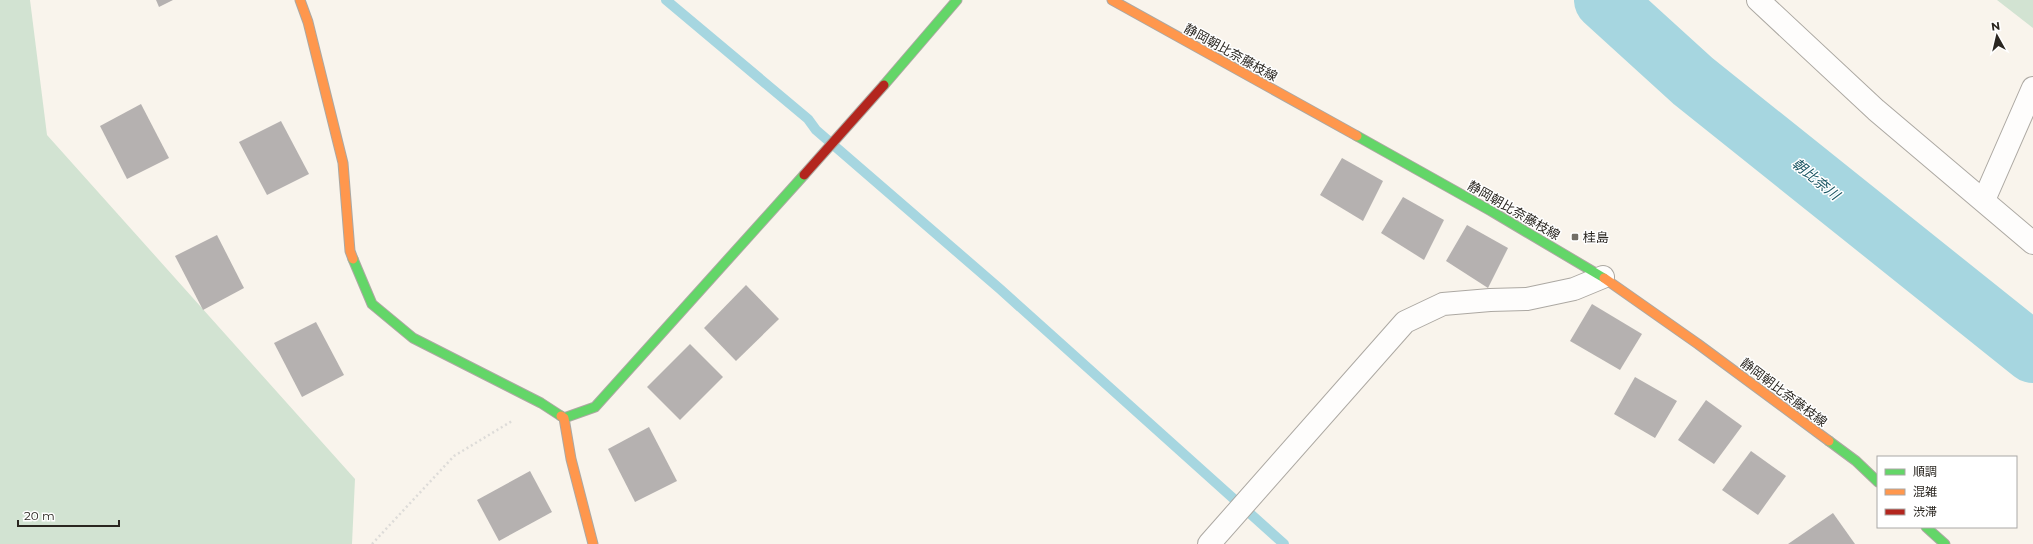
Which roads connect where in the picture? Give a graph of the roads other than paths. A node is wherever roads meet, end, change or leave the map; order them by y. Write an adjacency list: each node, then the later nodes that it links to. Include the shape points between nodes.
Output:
1 (300, 0): 9 (street, via 308,22 343,163 350,251 372,304 413,338)
2 (957, 0): 9 (street, via 819,159 595,407)
3 (1112, 0): 8 (street, 静岡朝比奈藤枝線)
4 (1758, 0): 6 (street, via 1876,110)
5 (2033, 88): 6 (street)
6 (1984, 200): 7 (street)
7 (2033, 243)
8 (1603, 277): 10 (street, 静岡朝比奈藤枝線, via 1837,447); 13 (street, via 1574,289 1527,299 1443,304 1405,322)
9 (564, 418): 12 (street, via 571,459)
10 (1877, 481)
11 (1927, 528): 14 (street)
12 (593, 544)
13 (1209, 544)
14 (1945, 544)

